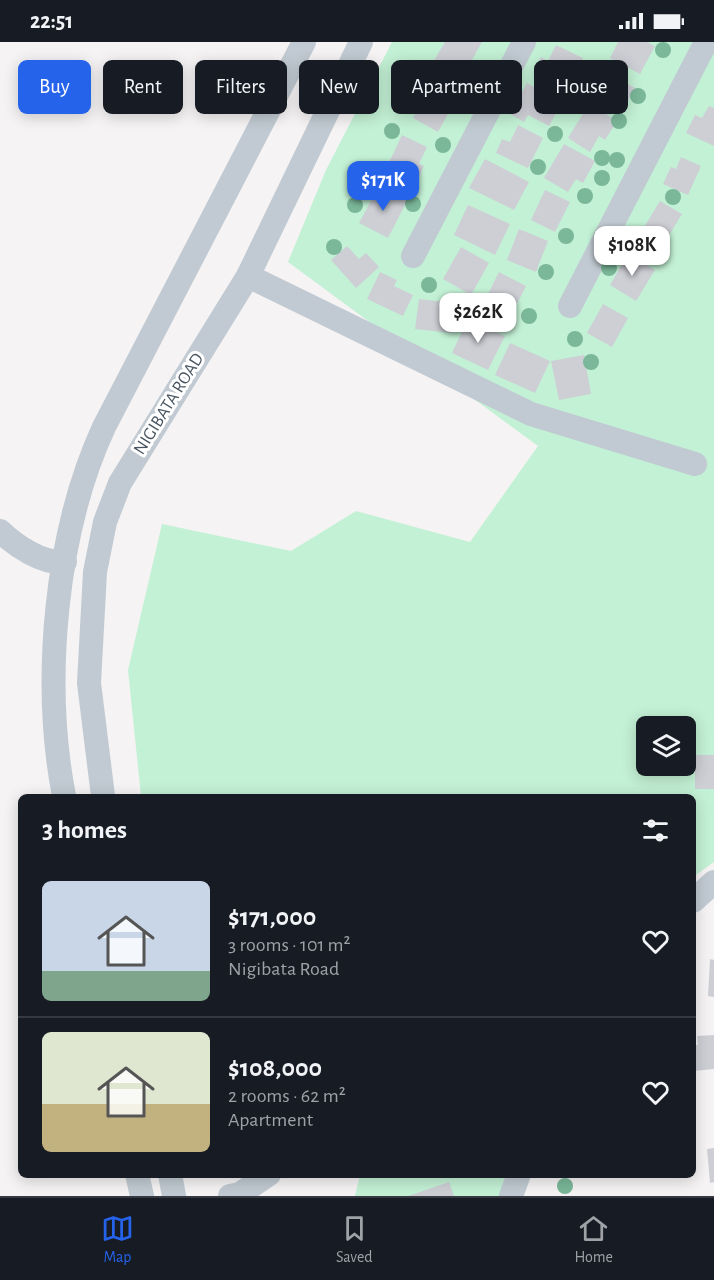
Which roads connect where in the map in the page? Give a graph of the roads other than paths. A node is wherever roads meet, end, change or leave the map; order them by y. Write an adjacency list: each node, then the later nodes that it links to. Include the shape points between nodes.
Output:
1 (304, 42): 10 (street, via 99,436 70,530)
2 (362, 42): 6 (street, NIGIBATA ROAD)
3 (524, 42): 5 (street)
4 (706, 42): 7 (street)
5 (413, 256)
6 (248, 276): 8 (street, via 531,414); 12 (street, NIGIBATA ROAD, via 120,483 105,522 94,572 89,683)
7 (570, 306)
8 (694, 464)
9 (0, 531): 10 (street, via 15,544 55,563)
10 (65, 562): 11 (street, via 54,657 54,726)
11 (64, 794)
12 (103, 794)
13 (714, 882): 14 (street)
14 (696, 898)
15 (138, 1178): 19 (street)
16 (171, 1178): 20 (street)
17 (263, 1178): 21 (street, via 240,1194)
18 (518, 1178): 22 (street)
19 (141, 1196)
20 (174, 1196)
21 (230, 1196)
22 (511, 1196)

